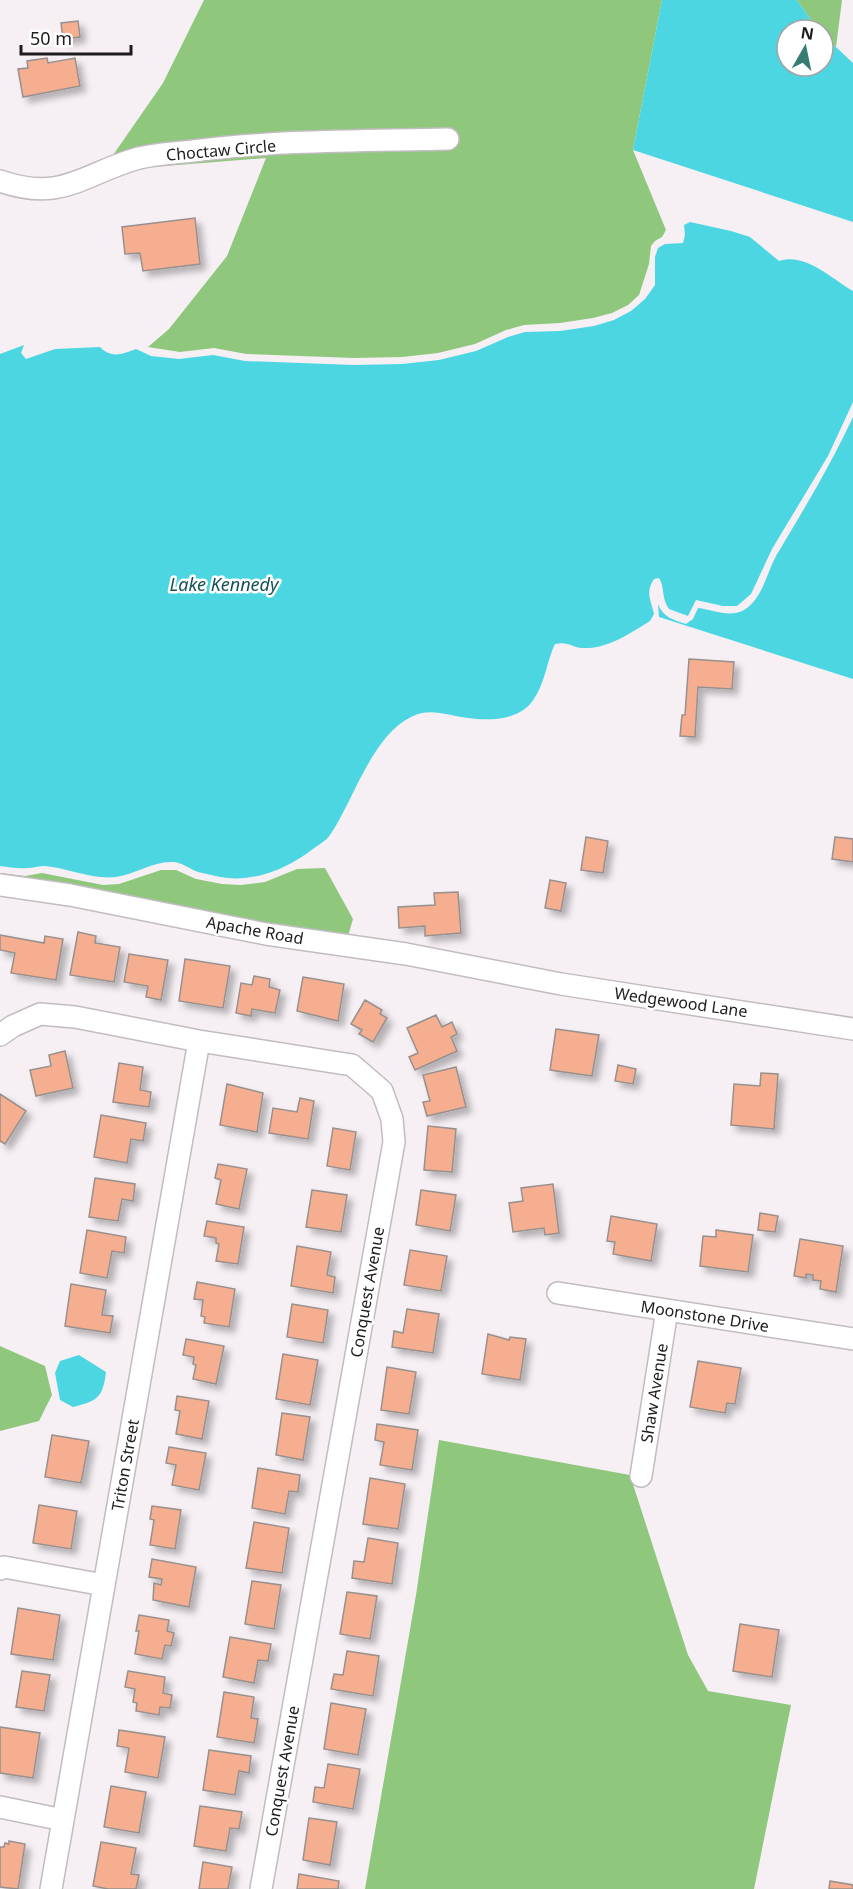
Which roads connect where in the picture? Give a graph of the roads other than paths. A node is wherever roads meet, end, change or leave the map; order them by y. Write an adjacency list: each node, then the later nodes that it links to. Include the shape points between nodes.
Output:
1 (448, 139): 2 (street, Choctaw Circle, via 234,146 140,158 73,184 45,189)
2 (0, 181)
3 (0, 885): 4 (street, Apache Road)
4 (509, 975): 5 (street, Wedgewood Lane)
5 (853, 1029)
6 (0, 1035): 7 (street, Conquest Avenue, via 40,1014)
7 (199, 1041): 13 (street, Triton Street); 17 (street, Conquest Avenue, via 352,1065 381,1091 392,1119 394,1142)
8 (558, 1293): 9 (street, Moonstone Drive)
9 (667, 1310): 10 (street, Moonstone Drive); 11 (street, Shaw Avenue)
10 (853, 1339)
11 (641, 1476)
12 (0, 1569): 13 (street)
13 (104, 1586): 15 (street, Triton Street)
14 (0, 1807): 15 (street)
15 (63, 1820): 16 (street, Triton Street)
16 (51, 1889)
17 (261, 1889)

